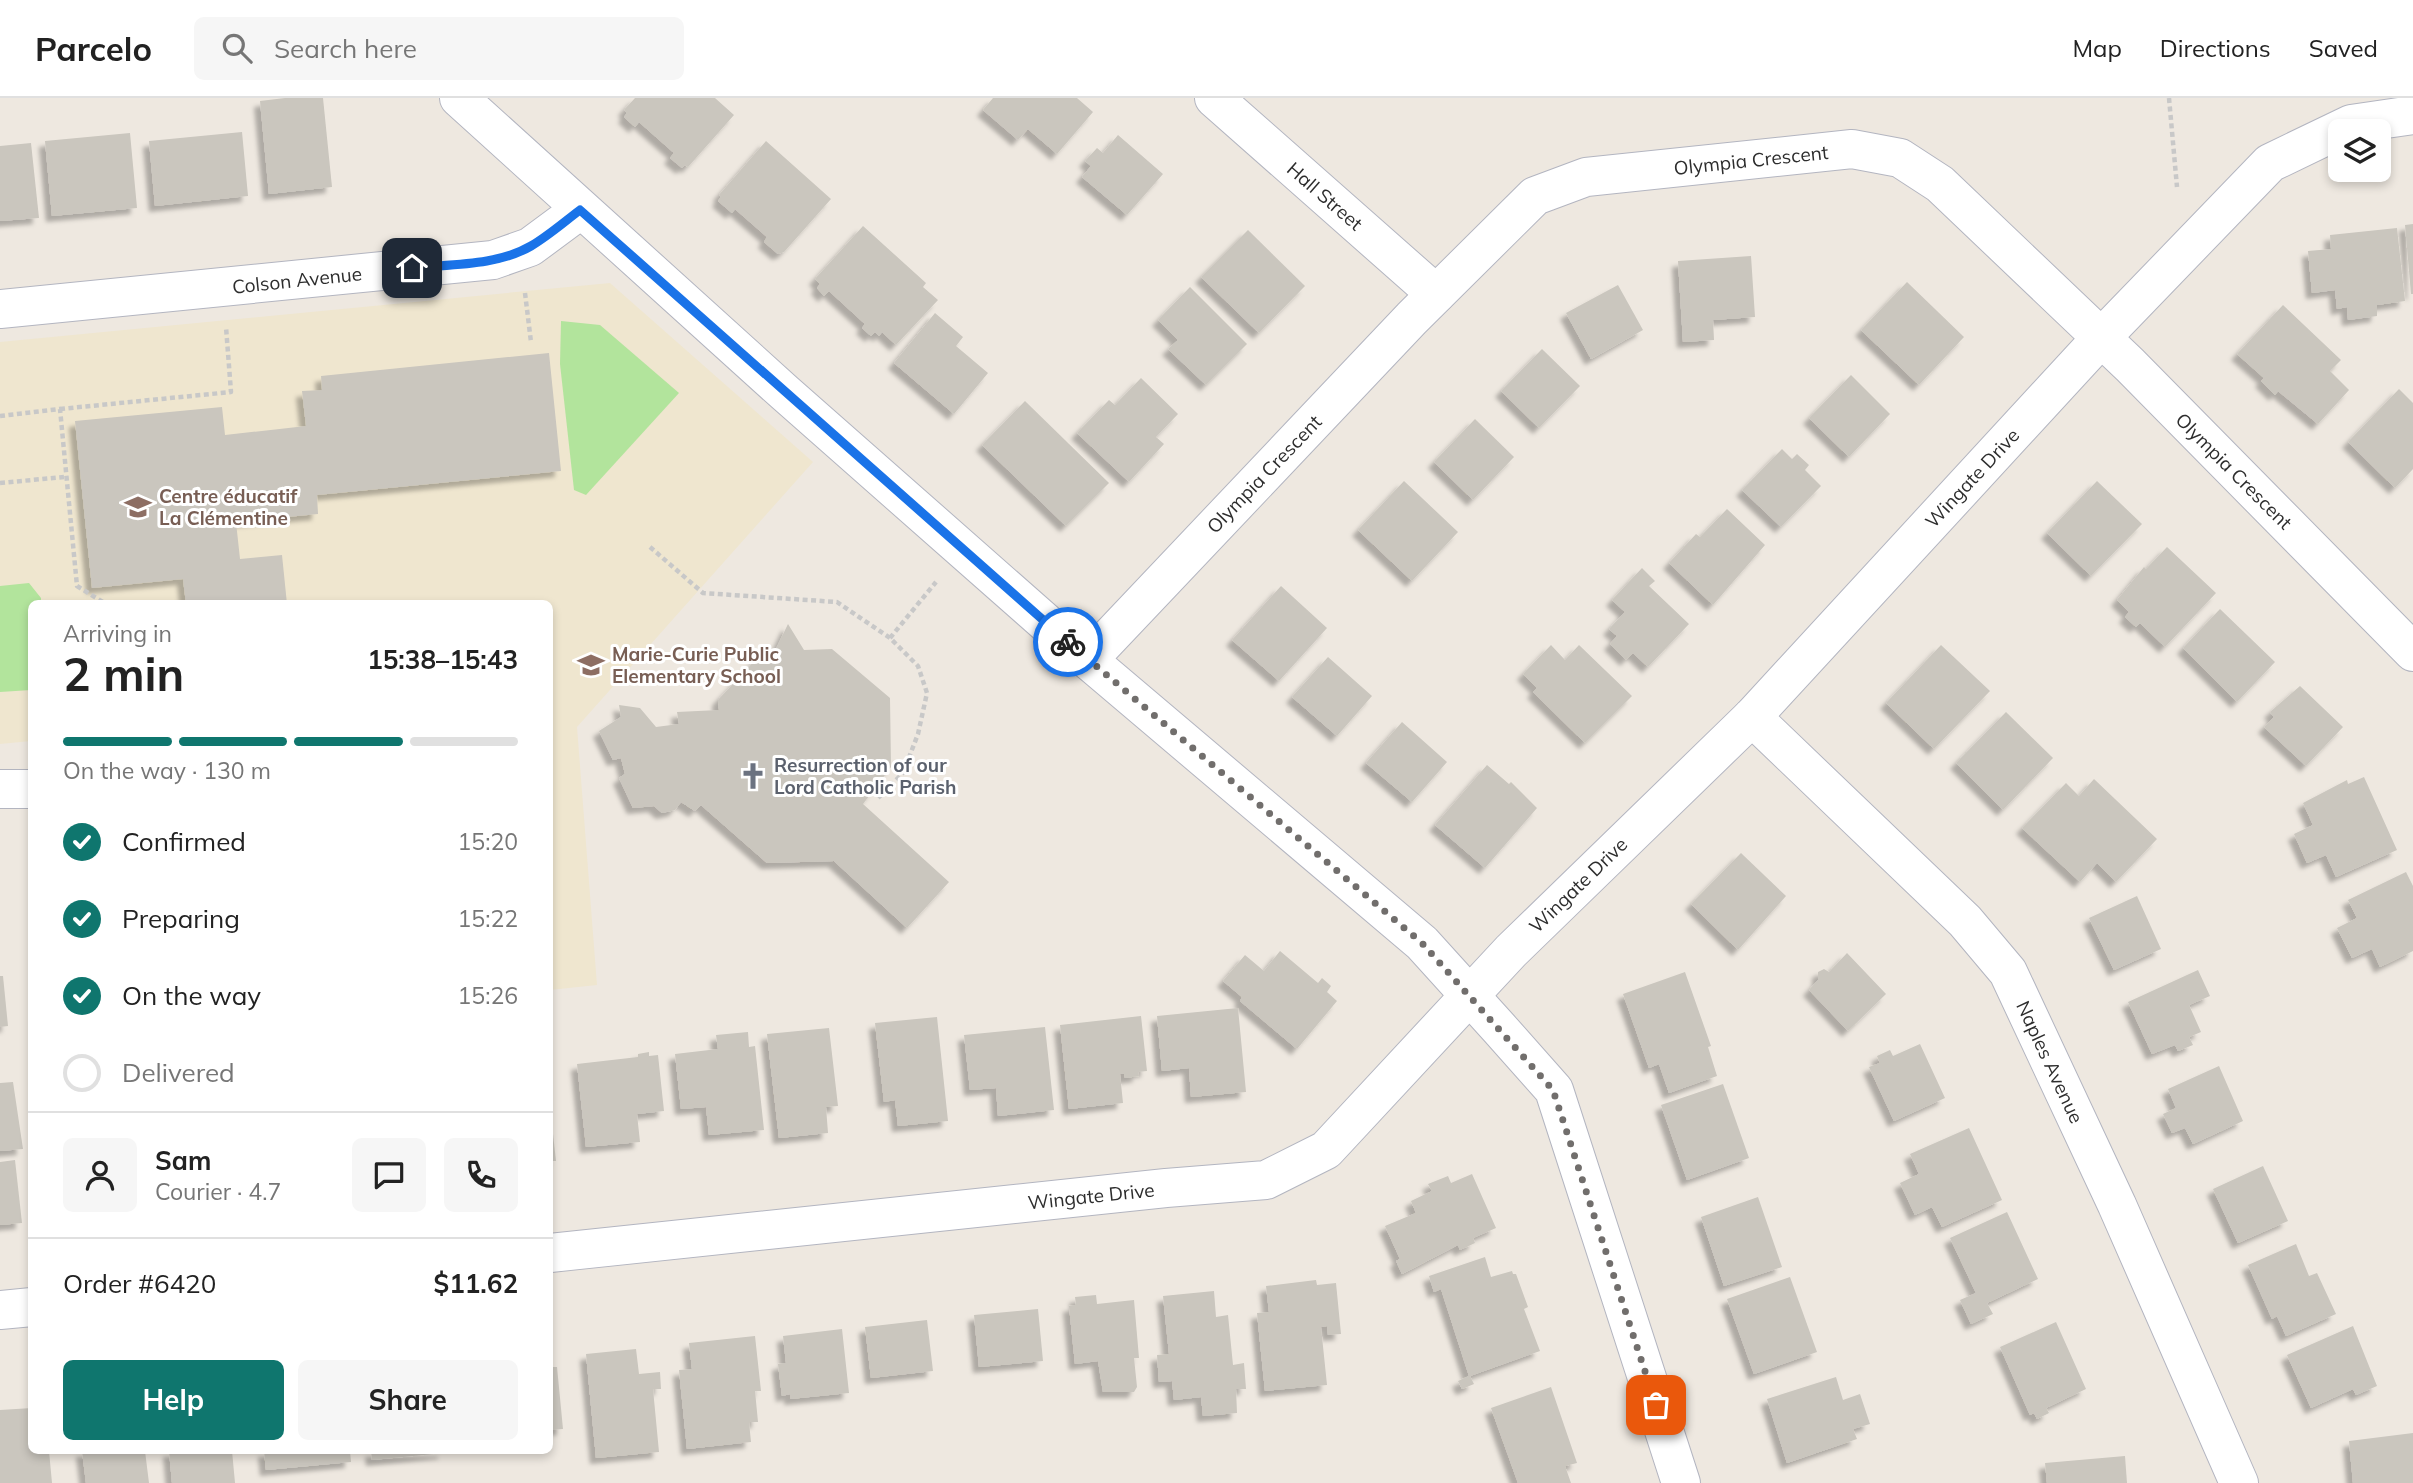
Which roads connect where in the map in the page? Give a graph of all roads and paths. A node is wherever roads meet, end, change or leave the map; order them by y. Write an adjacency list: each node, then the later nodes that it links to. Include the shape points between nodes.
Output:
1 (459, 98): 6 (street)
2 (1214, 98): 7 (street, Hall Street)
3 (2169, 98): 5 (path)
4 (2413, 115): 9 (street, Wingate Drive, via 2351,124 2270,163)
5 (2177, 187)
6 (580, 210): 8 (street, Colson Avenue, via 530,247 493,260); 16 (street)
7 (1436, 294): 9 (street, Olympia Crescent, via 1535,196 1586,177 1852,149 1900,158 1940,184); 20 (street, Olympia Crescent)
8 (0, 309)
9 (2102, 337): 19 (street, Olympia Crescent); 21 (street, Wingate Drive)
10 (229, 352): 11 (path, via 232,392)
11 (60, 409): 12 (path); 13 (path)
12 (0, 416)
13 (64, 477): 14 (path); 17 (path, via 77,586)
14 (0, 483)
15 (650, 547): 18 (path, via 703,593 837,603)
16 (962, 549): 18 (path); 20 (street)
17 (100, 600)
18 (890, 638): 24 (path, via 918,666 927,693 903,773)
19 (2413, 652)
20 (1088, 660): 25 (street, via 1422,943)
21 (1752, 717): 25 (street, Wingate Drive); 30 (street, Naples Avenue, via 1965,921 2008,972)
22 (0, 789): 23 (street)
23 (28, 789)
24 (876, 800)
25 (1470, 995): 26 (street, Wingate Drive, via 1326,1150 1266,1180); 29 (street, via 1553,1090)
26 (553, 1253)
27 (28, 1307): 28 (street)
28 (0, 1310)
29 (1681, 1483)
30 (2239, 1483)

